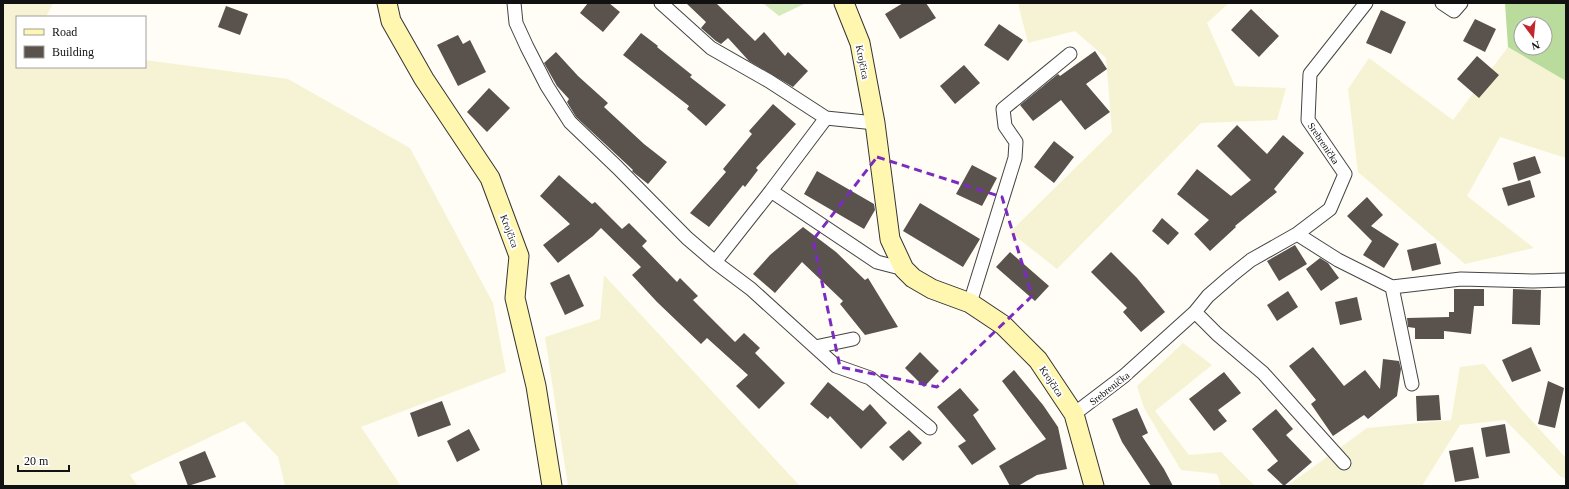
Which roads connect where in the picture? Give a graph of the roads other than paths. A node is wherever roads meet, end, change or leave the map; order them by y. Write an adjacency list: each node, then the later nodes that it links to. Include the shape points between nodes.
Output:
1 (387, 3): 25 (main road, Krojčica, via 391,21 424,80 490,178 520,256 515,298 536,386)
2 (514, 3): 13 (street, via 516,24 547,86 570,122 687,238)
3 (661, 3): 9 (street, via 712,48)
4 (844, 3): 10 (main road, Krojčica, via 860,43)
5 (1366, 3): 12 (street, Srebrenička, via 1310,74 1308,120 1344,174 1330,209)
6 (1442, 3): 7 (street, via 1454,11)
7 (1462, 3)
8 (1070, 54): 17 (street, via 1003,108 1005,126 1016,142 1015,158)
9 (826, 118): 10 (street); 11 (street)
10 (875, 123): 14 (main road, Krojčica, via 890,239)
11 (771, 191): 13 (street); 14 (street, via 878,262)
12 (1297, 234): 16 (street, via 1338,260); 18 (street, Srebrenička, via 1251,260 1208,296)
13 (715, 262): 20 (street, via 751,289)
14 (904, 269): 17 (main road, Krojčica, via 913,278 932,289)
15 (1566, 280): 16 (street, via 1461,279)
16 (1392, 287): 21 (street)
17 (970, 303): 22 (main road, Krojčica, via 1003,325 1038,360)
18 (1195, 312): 22 (street, Srebrenička, via 1124,376); 24 (street, via 1263,373)
19 (854, 339): 20 (street)
20 (814, 347): 23 (street, via 836,366 870,378)
21 (1412, 384)
22 (1074, 414): 26 (main road, Krojčica)
23 (930, 428)
24 (1344, 463)
25 (552, 486)
26 (1094, 486)

